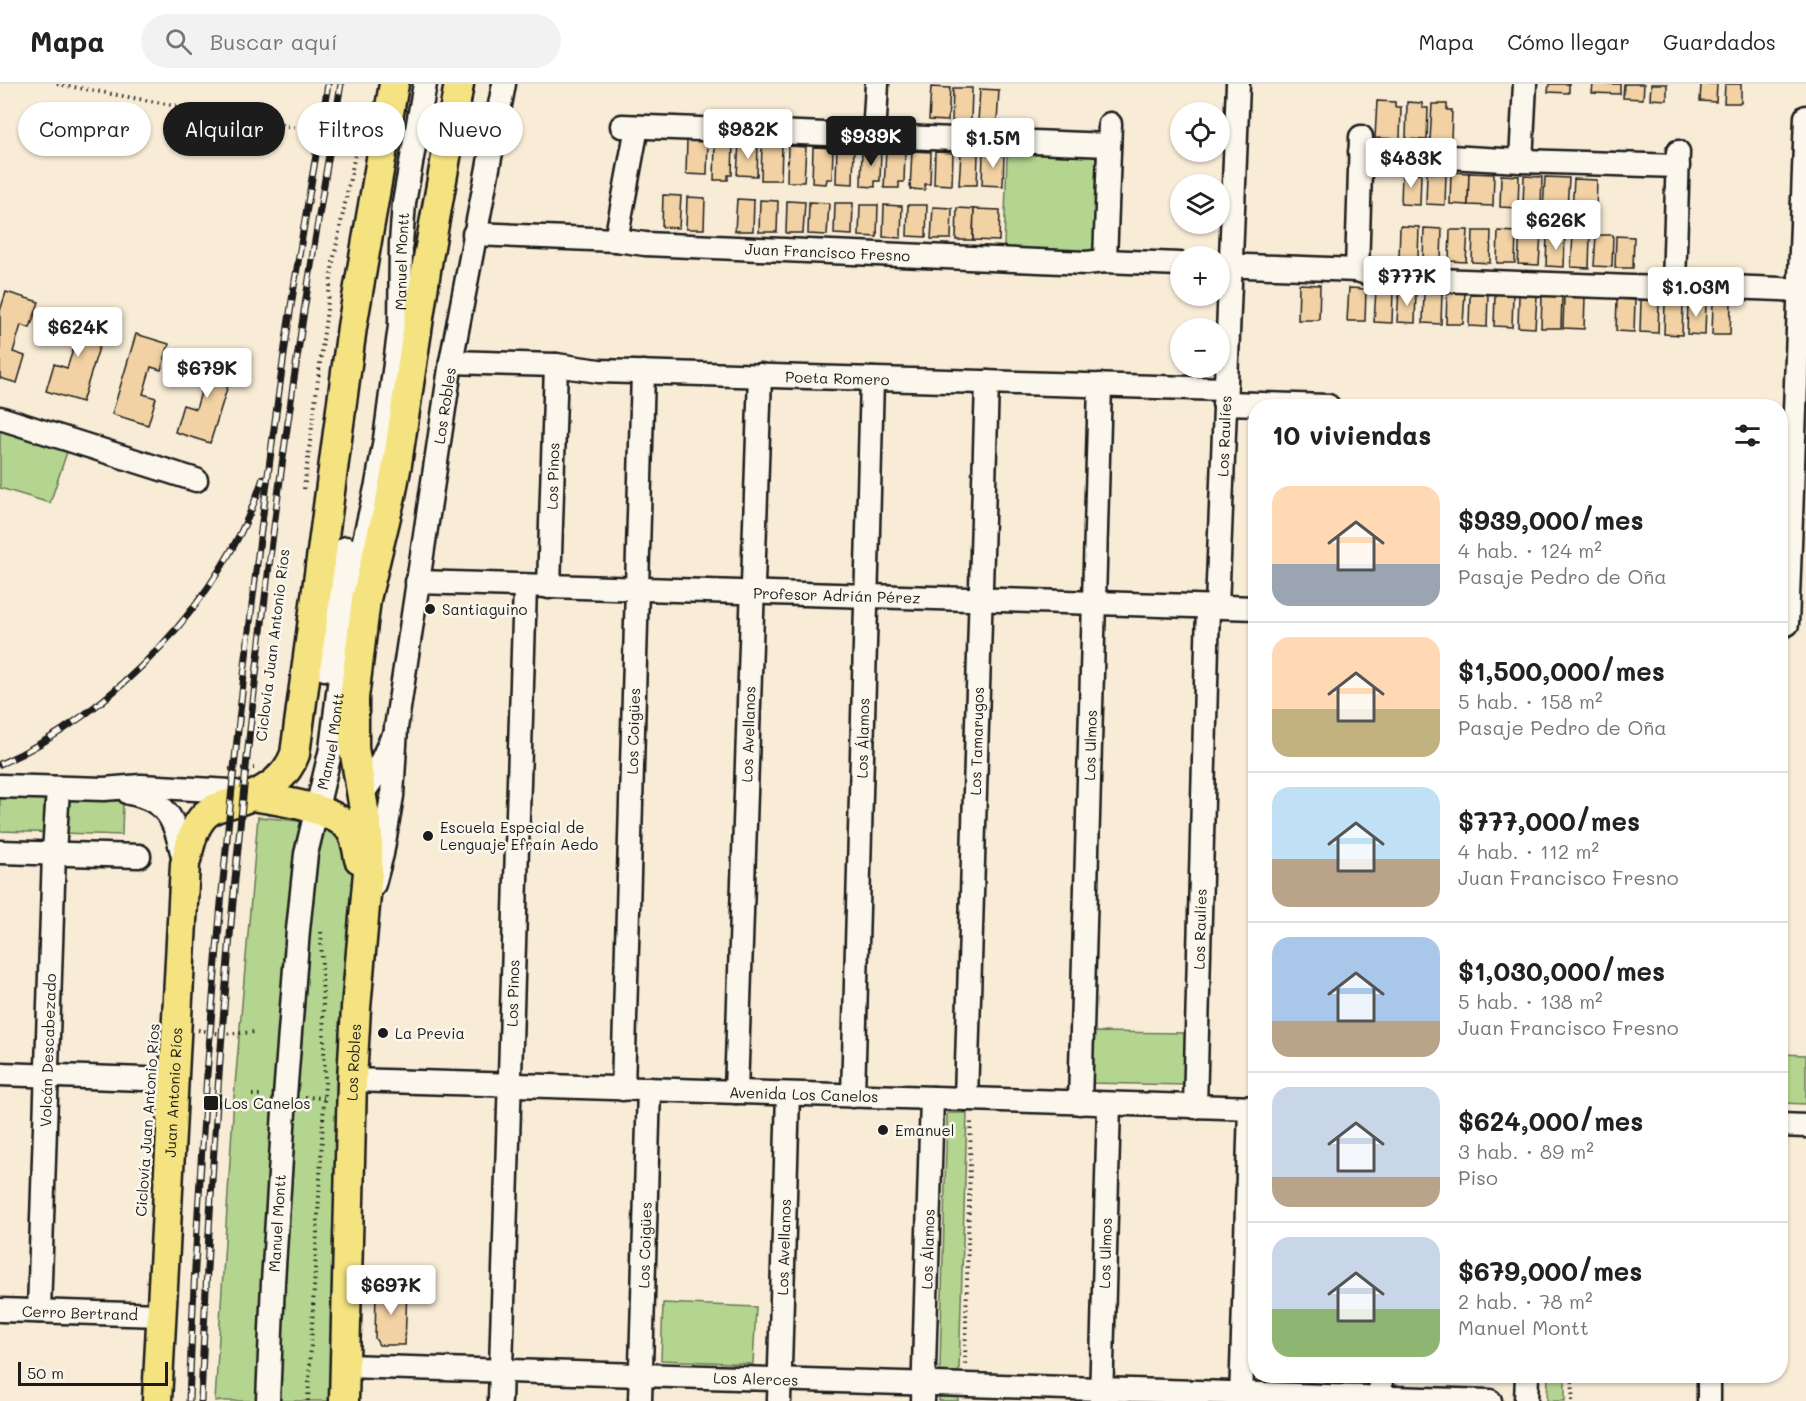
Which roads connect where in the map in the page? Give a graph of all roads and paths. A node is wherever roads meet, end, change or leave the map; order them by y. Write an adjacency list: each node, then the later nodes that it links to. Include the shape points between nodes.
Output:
1 (57, 84): 10 (path)
2 (395, 84): 55 (main road, Manuel Montt, via 345,374 295,754 292,763 267,789); 56 (street, Manuel Montt, via 398,135 383,354 364,482 332,605)
3 (424, 84): 56 (street, Manuel Montt, via 404,203 400,326 385,439 349,605 331,749)
4 (459, 84): 54 (main road, Manuel Montt, via 397,464 360,635 353,725)
5 (504, 84): 14 (street, Los Robles)
6 (877, 84): 11 (street)
7 (1238, 84): 16 (street, Los Raulíes)
8 (1525, 84): 13 (street)
9 (1806, 117): 22 (street)
10 (297, 128)
11 (874, 136): 15 (street, via 629,127); 17 (street, via 1109,134)
12 (354, 156): 36 (path, via 333,262)
13 (1521, 161): 20 (street, via 1360,145); 21 (street, via 1678,159)
14 (474, 234): 15 (street, Juan Francisco Fresno); 24 (street, Los Robles)
15 (616, 240): 17 (street, Juan Francisco Fresno, via 1074,263)
16 (1226, 246)
17 (1105, 261): 18 (street, Juan Francisco Fresno)
18 (1170, 264)
19 (1230, 265): 20 (street)
20 (1357, 270): 21 (street, via 1382,278 1659,288)
21 (1674, 285): 22 (street)
22 (1802, 290): 34 (street)
23 (1225, 306): 31 (street, Los Raulíes)
24 (451, 362): 25 (street, Poeta Romero); 37 (street, Los Robles)
25 (556, 365): 26 (street, Poeta Romero); 39 (street, Los Pinos)
26 (643, 372): 27 (street, Poeta Romero); 40 (street, Los Coigües)
27 (760, 375): 28 (street, Poeta Romero); 41 (street, Los Avellanos)
28 (872, 379): 29 (street, Poeta Romero); 42 (street, Los Álamos)
29 (987, 382): 30 (street, Poeta Romero); 43 (street, Los Tamarugos)
30 (1100, 385): 31 (street, Poeta Romero); 44 (street, Los Ulmos)
31 (1224, 396): 32 (street, Poeta Romero); 45 (street, Los Raulíes)
32 (1255, 399)
33 (0, 418): 35 (street)
34 (1793, 421): 47 (street)
35 (196, 480)
36 (304, 492)
37 (417, 582): 38 (street, Profesor Adrián Pérez); 48 (street, Los Robles)
38 (525, 586): 39 (street, Profesor Adrián Pérez); 69 (street, Los Pinos)
39 (549, 587): 40 (street, Profesor Adrián Pérez)
40 (637, 590): 41 (street, Profesor Adrián Pérez); 70 (street, Los Coigües)
41 (752, 593): 42 (street, Profesor Adrián Pérez); 72 (street, Los Avellanos)
42 (867, 597): 43 (street, Profesor Adrián Pérez); 74 (street, Los Álamos)
43 (980, 600): 44 (street, Profesor Adrián Pérez); 76 (street, Los Tamarugos)
44 (1094, 603): 45 (street, Profesor Adrián Pérez); 77 (street, Los Ulmos)
45 (1213, 607): 46 (street, Profesor Adrián Pérez); 79 (street, Los Raulíes)
46 (1248, 608)
47 (1791, 624)
48 (396, 728): 54 (street, Los Robles); 62 (street, Los Robles, via 392,796)
49 (260, 768): 50 (path)
50 (225, 770)
51 (0, 786): 52 (street)
52 (58, 789): 53 (street); 58 (street, Volcán Descabezado)
53 (104, 789): 55 (street, via 141,786 231,791); 60 (street, via 151,799 163,808 176,827)
54 (361, 796): 56 (main road, via 341,807); 62 (main road, Manuel Montt, via 368,834)
55 (240, 799): 56 (main road); 60 (main road, Juan Antonio Ríos, via 210,811 199,823)
56 (310, 808): 62 (main road, via 342,822 354,835); 100 (street, Manuel Montt, via 294,854 288,907 272,1096); 101 (street, Manuel Montt, via 297,930)
57 (0, 852): 58 (street)
58 (54, 853): 59 (street); 66 (street, Volcán Descabezado)
59 (139, 856)
60 (186, 864): 67 (main road, Juan Antonio Ríos)
61 (321, 918): 102 (path, via 325,1083)
62 (364, 918): 68 (main road, Los Robles)
63 (196, 1020): 64 (path, via 196,1030 222,1034)
64 (257, 1032)
65 (0, 1074): 66 (street)
66 (47, 1075): 67 (street); 85 (street, Volcán Descabezado)
67 (173, 1080): 86 (main road, Juan Antonio Ríos)
68 (352, 1080): 69 (street, Avenida Los Canelos); 87 (main road, Los Robles)
69 (510, 1085): 70 (street, Avenida Los Canelos); 88 (street, Los Pinos)
70 (623, 1089): 71 (street, Avenida Los Canelos)
71 (649, 1089): 72 (street, Avenida Los Canelos); 89 (street, Los Coigües)
72 (736, 1092): 73 (street, Avenida Los Canelos)
73 (788, 1094): 74 (street, Avenida Los Canelos); 94 (street, Los Avellanos)
74 (853, 1096): 75 (street, Avenida Los Canelos)
75 (932, 1098): 76 (street, Avenida Los Canelos); 96 (street, Los Álamos)
76 (966, 1099): 77 (street, Avenida Los Canelos); 93 (path, via 971,1111)
77 (1080, 1103): 78 (street, Avenida Los Canelos)
78 (1109, 1104): 79 (street, Avenida Los Canelos); 97 (street, Los Ulmos)
79 (1195, 1107): 80 (street, Avenida Los Canelos)
80 (1248, 1108)
81 (1788, 1125): 82 (street)
82 (1806, 1126)
83 (1248, 1228): 98 (street)
84 (0, 1310): 85 (street, Cerro Bertrand)
85 (39, 1311): 86 (street, Cerro Bertrand)
86 (160, 1315): 99 (main road, Juan Antonio Ríos)
87 (345, 1366): 88 (street, Los Alerces); 103 (main road, Los Robles)
88 (501, 1371): 89 (street, Los Alerces); 104 (street, Los Pinos)
89 (641, 1374): 94 (street, Los Alerces); 105 (street, Los Coigües)
90 (1527, 1383): 107 (street)
91 (1573, 1383): 108 (path)
92 (1710, 1383): 109 (street)
93 (965, 1384): 96 (street, Los Alerces); 97 (street, Los Alerces)
94 (779, 1390): 96 (street, Los Alerces)
95 (1380, 1391): 98 (street, Los Alerces); 106 (street, Los Alerces)
96 (923, 1392)
97 (1101, 1395): 98 (street, Los Alerces)
98 (1241, 1397)
99 (157, 1401)
100 (255, 1401)
101 (268, 1401)
102 (308, 1401)
103 (344, 1401)
104 (500, 1401)
105 (640, 1401)
106 (1490, 1401)
107 (1526, 1401)
108 (1572, 1401)
109 (1709, 1401)

